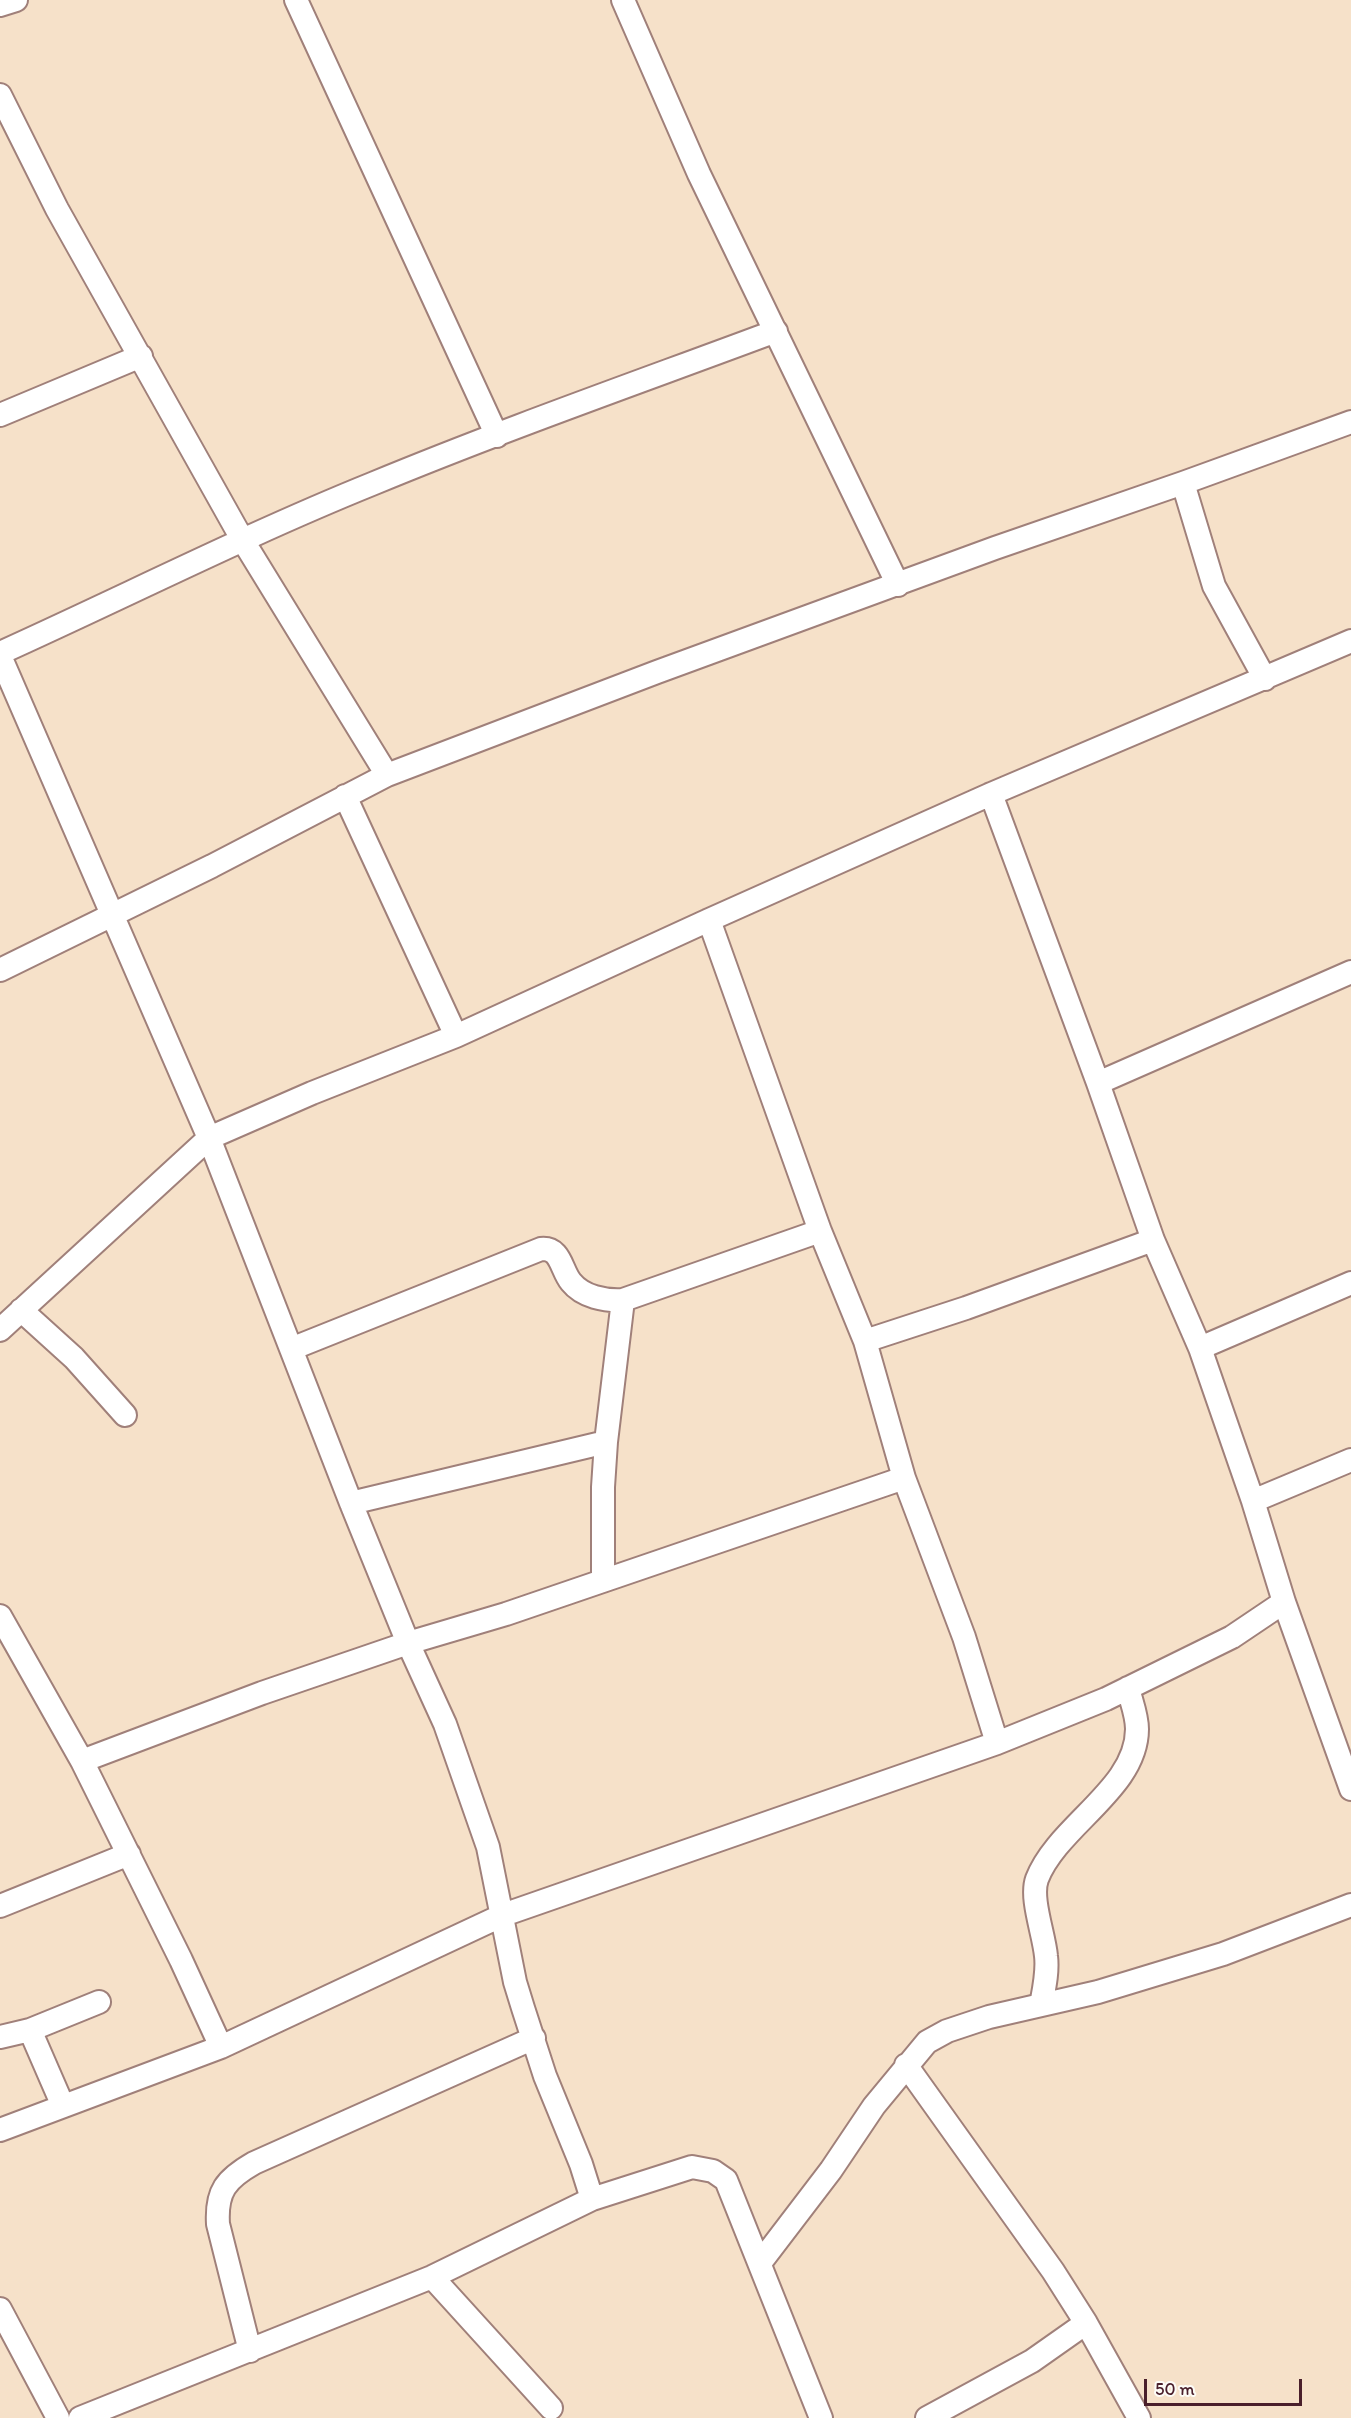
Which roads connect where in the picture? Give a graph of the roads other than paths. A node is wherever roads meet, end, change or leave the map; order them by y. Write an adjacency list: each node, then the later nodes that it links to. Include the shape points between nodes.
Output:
1 (16, 0): 4 (street)
2 (296, 0): 10 (street)
3 (623, 0): 6 (street, via 699,174)
4 (0, 5)
5 (0, 95): 7 (street, via 57,209)
6 (776, 331): 10 (street); 13 (street)
7 (141, 356): 8 (street); 12 (street)
8 (0, 416)
9 (1351, 422): 11 (street)
10 (497, 436): 12 (street)
11 (1183, 483): 13 (street); 16 (street, via 1214,586)
12 (242, 539): 15 (street); 17 (street)
13 (898, 585): 17 (street)
14 (1351, 641): 16 (street)
15 (0, 654): 20 (street)
16 (1265, 679): 18 (street)
17 (387, 775): 19 (street)
18 (991, 794): 21 (street); 25 (street)
19 (345, 796): 20 (street); 24 (street)
20 (113, 916): 22 (street); 26 (street)
21 (709, 920): 24 (street); 27 (street)
22 (0, 970)
23 (1351, 972): 25 (street)
24 (456, 1036): 26 (street)
25 (1098, 1083): 28 (street)
26 (209, 1138): 31 (street); 35 (street)
27 (820, 1231): 30 (street); 33 (street)
28 (1153, 1240): 33 (street); 34 (street)
29 (1351, 1283): 34 (street)
30 (623, 1300): 35 (street, via 601,1299 581,1290 569,1280 556,1254 541,1249); 37 (street)
31 (21, 1310): 32 (street); 36 (street, via 74,1358)
32 (0, 1330)
33 (865, 1341): 39 (street)
34 (1200, 1348): 40 (street)
35 (291, 1349): 41 (street)
36 (125, 1415)
37 (606, 1442): 41 (street); 42 (street)
38 (1351, 1460): 40 (street)
39 (904, 1478): 42 (street); 47 (street, via 964,1637)
40 (1252, 1501): 43 (street)
41 (351, 1503): 45 (street)
42 (603, 1579): 45 (street, via 506,1614)
43 (1284, 1602): 46 (street, via 1232,1637); 49 (street)
44 (0, 1616): 48 (street)
45 (408, 1643): 48 (street); 53 (street, via 445,1724 477,1813)
46 (1128, 1688): 47 (street); 55 (street, via 1137,1730 1133,1751 1119,1778 1062,1841 1036,1882 1046,1956)
47 (997, 1743): 53 (street)
48 (82, 1761): 50 (street)
49 (1351, 1788)
50 (129, 1854): 52 (street); 59 (street)
51 (1351, 1905): 55 (street, via 1223,1954)
52 (0, 1906)
53 (503, 1914): 58 (street, via 515,1982); 59 (street)
54 (99, 2002): 56 (street)
55 (1041, 2006): 60 (street, via 947,2031 927,2042)
56 (30, 2030): 57 (street); 61 (street)
57 (0, 2037)
58 (534, 2038): 63 (street); 68 (street, via 254,2163 231,2178 217,2205 218,2224)
59 (221, 2047): 61 (street)
60 (906, 2065): 64 (street); 67 (street)
61 (63, 2106): 62 (street)
62 (0, 2130)
63 (592, 2199): 64 (street, via 692,2168 713,2171 726,2180); 65 (street)
64 (760, 2263): 72 (street)
65 (432, 2277): 68 (street); 69 (street)
66 (0, 2309): 70 (street)
67 (1086, 2322): 73 (street, via 1016,2370); 74 (street)
68 (250, 2351): 71 (street)
69 (551, 2409)
70 (58, 2418)
71 (80, 2418)
72 (821, 2418)
73 (927, 2418)
74 (1139, 2418)

